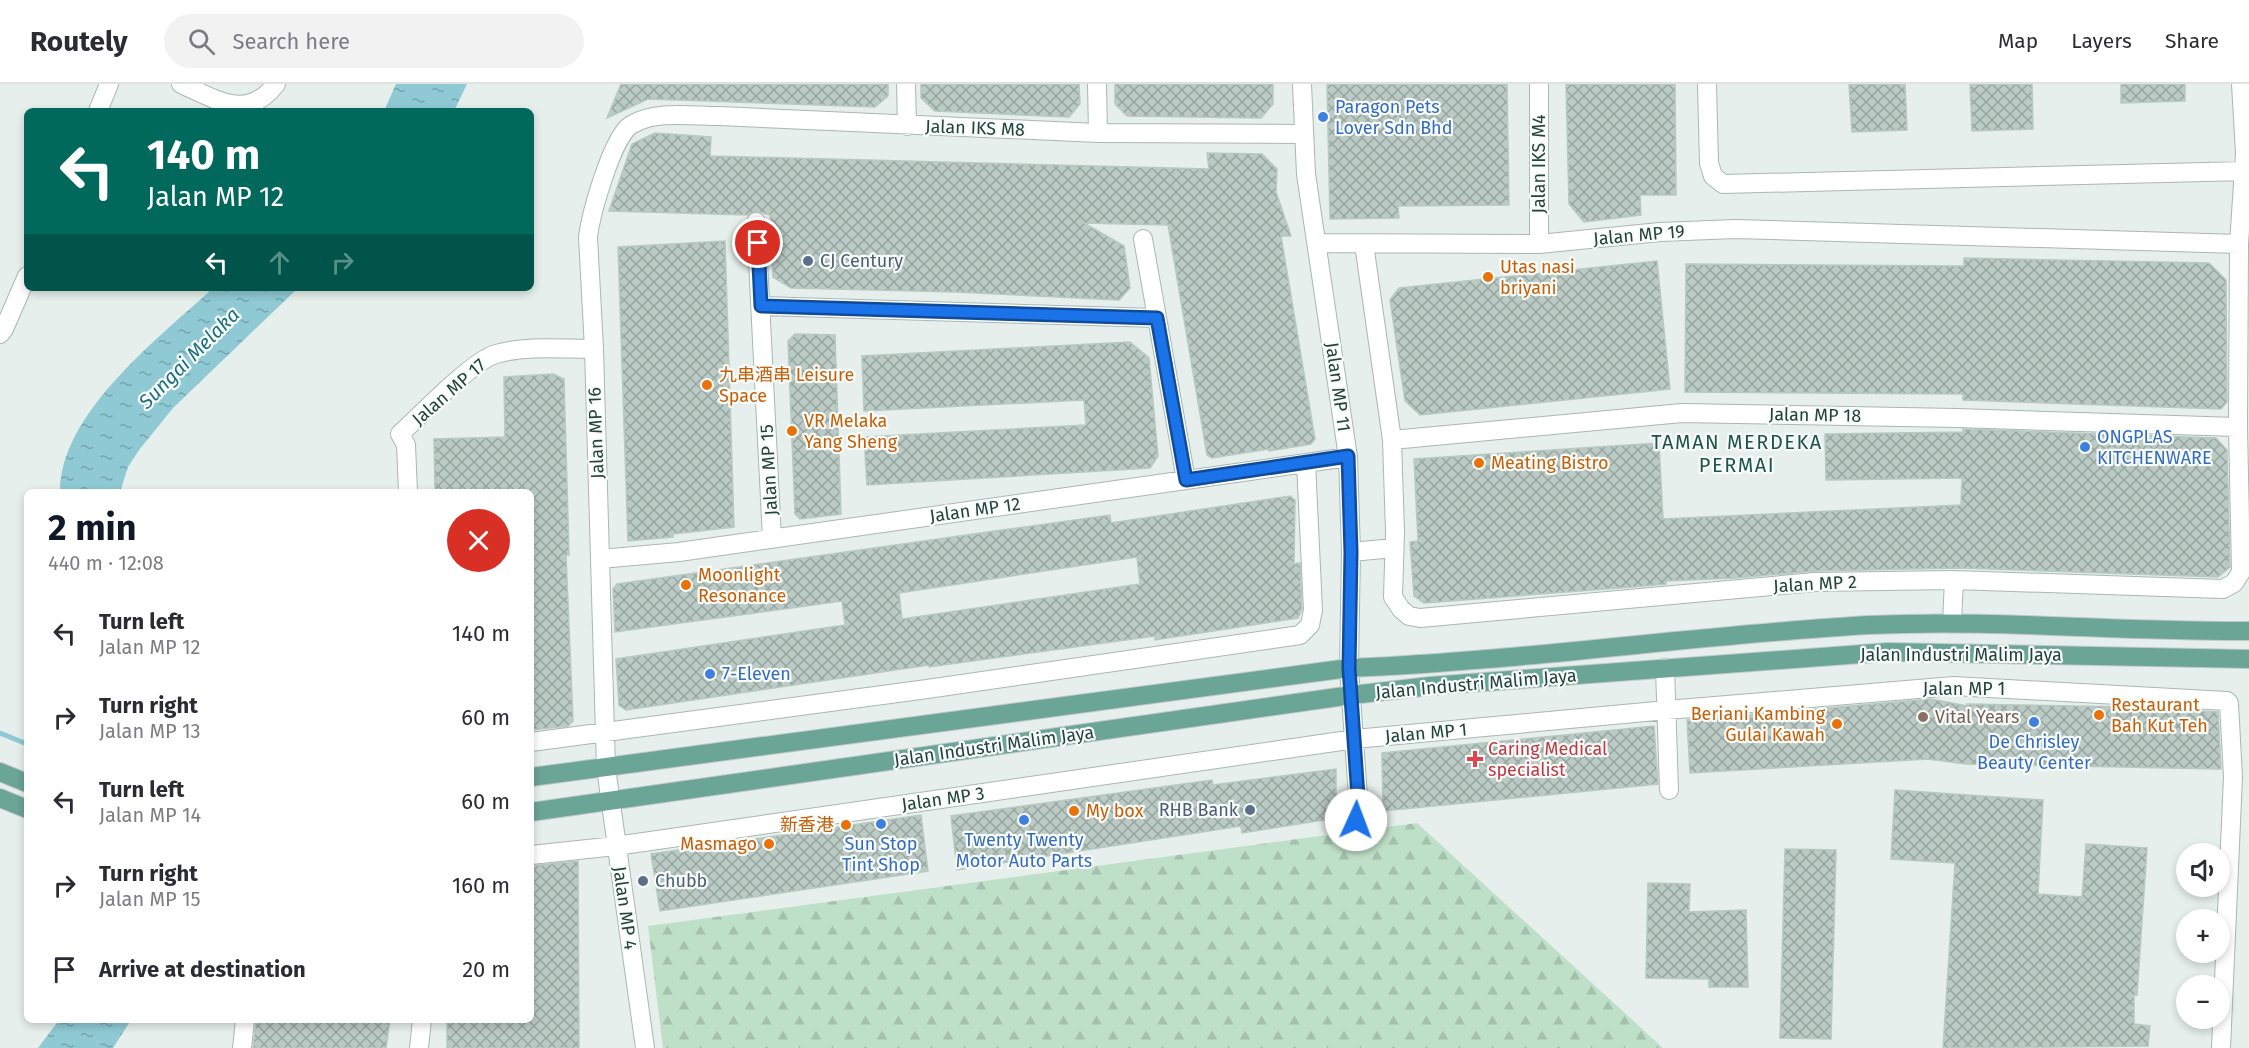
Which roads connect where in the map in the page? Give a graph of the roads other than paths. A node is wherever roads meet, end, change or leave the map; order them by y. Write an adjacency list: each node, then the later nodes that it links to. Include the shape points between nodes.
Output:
1 (109, 84): 10 (street)
2 (180, 84): 3 (street, via 230,105 244,106 268,94)
3 (276, 84)
4 (906, 84): 12 (street)
5 (1097, 84): 13 (street)
6 (1302, 84): 14 (street, Jalan MP 11)
7 (1539, 84): 20 (street, Jalan IKS M4)
8 (1707, 84): 15 (street, via 1709,163 1713,176 1723,184)
9 (2241, 84): 15 (street)
10 (99, 108)
11 (647, 118): 12 (street, Jalan IKS M8, via 719,116); 26 (street, Jalan MP 16, via 630,125 622,135 590,218)
12 (907, 126): 13 (street, Jalan IKS M8)
13 (1098, 133): 14 (street, Jalan IKS M8)
14 (1303, 134): 18 (street, Jalan MP 11)
15 (2246, 159): 21 (street)
16 (756, 222): 23 (street, Jalan MP 15)
17 (1143, 238): 24 (street)
18 (1317, 243): 19 (street, Jalan MP 19); 29 (street, Jalan MP 11)
19 (1364, 244): 20 (street, Jalan MP 19); 28 (street)
20 (1539, 244): 21 (street, Jalan MP 19, via 1735,229)
21 (2239, 244): 27 (street)
22 (24, 283): 25 (street)
23 (761, 306): 24 (street); 33 (street, Jalan MP 15)
24 (1157, 318): 31 (street)
25 (0, 334)
26 (594, 349): 32 (street, Jalan MP 17, via 514,350 494,354 475,366 400,434 406,445); 36 (street, Jalan MP 16)
27 (2238, 427): 28 (street, Jalan MP 18, via 1682,413); 37 (street, Jalan MP 2, via 2241,572 2234,583 2223,589)
28 (1392, 440): 34 (street)
29 (1348, 456): 30 (street, Jalan MP 12); 35 (street, Jalan MP 11)
30 (1306, 463): 31 (street, Jalan MP 12); 49 (street, via 1313,610 1310,625 1300,635)
31 (1186, 480): 33 (street, Jalan MP 12)
32 (408, 489)
33 (772, 539): 36 (street, Jalan MP 12)
34 (1395, 549): 35 (street); 37 (street, Jalan MP 2, via 1393,597 1409,616 1420,618 1815,582)
35 (1351, 552): 44 (street, Jalan MP 11)
36 (600, 559): 49 (street, Jalan MP 16)
37 (1954, 580): 39 (street)
38 (2249, 622): 40 (main road)
39 (1953, 623): 40 (main road, Jalan Industri Malim Jaya); 44 (main road, Jalan Industri Malim Jaya, via 1868,626 1428,665)
40 (2197, 632): 41 (main road, Jalan Industri Malim Jaya)
41 (2249, 632)
42 (2249, 659): 43 (main road, Jalan Industri Malim Jaya)
43 (2209, 660): 45 (main road, Jalan Industri Malim Jaya, via 1888,652); 46 (main road)
44 (1349, 668): 47 (street, Jalan MP 11); 52 (main road, Jalan Industri Malim Jaya)
45 (1665, 668): 47 (main road, Jalan Industri Malim Jaya); 48 (street)
46 (2249, 675)
47 (1352, 695): 50 (street, Jalan MP 11); 58 (main road, Jalan Industri Malim Jaya)
48 (1667, 710): 50 (street, Jalan MP 1); 56 (street); 69 (street, Jalan MP 1, via 1954,686 2227,701 2233,777)
49 (604, 732): 51 (street); 52 (street, Jalan MP 16)
50 (1355, 739): 61 (street, Jalan MP 11, via 1359,811); 62 (street, Jalan MP 3)
51 (534, 742)
52 (606, 768): 54 (main road, Jalan Industri Malim Jaya); 58 (street, Jalan MP 4)
53 (0, 772): 55 (main road)
54 (534, 777)
55 (24, 782)
56 (1669, 789)
57 (0, 798): 59 (main road)
58 (610, 801): 60 (main road, Jalan Industri Malim Jaya); 62 (street, Jalan MP 4)
59 (24, 808)
60 (534, 812)
61 (1356, 820)
62 (616, 846): 63 (street, Jalan MP 3); 68 (street, Jalan MP 4)
63 (534, 855)
64 (245, 1023): 66 (street)
65 (422, 1023): 67 (street)
66 (242, 1048)
67 (419, 1048)
68 (645, 1048)
69 (2221, 1048)

